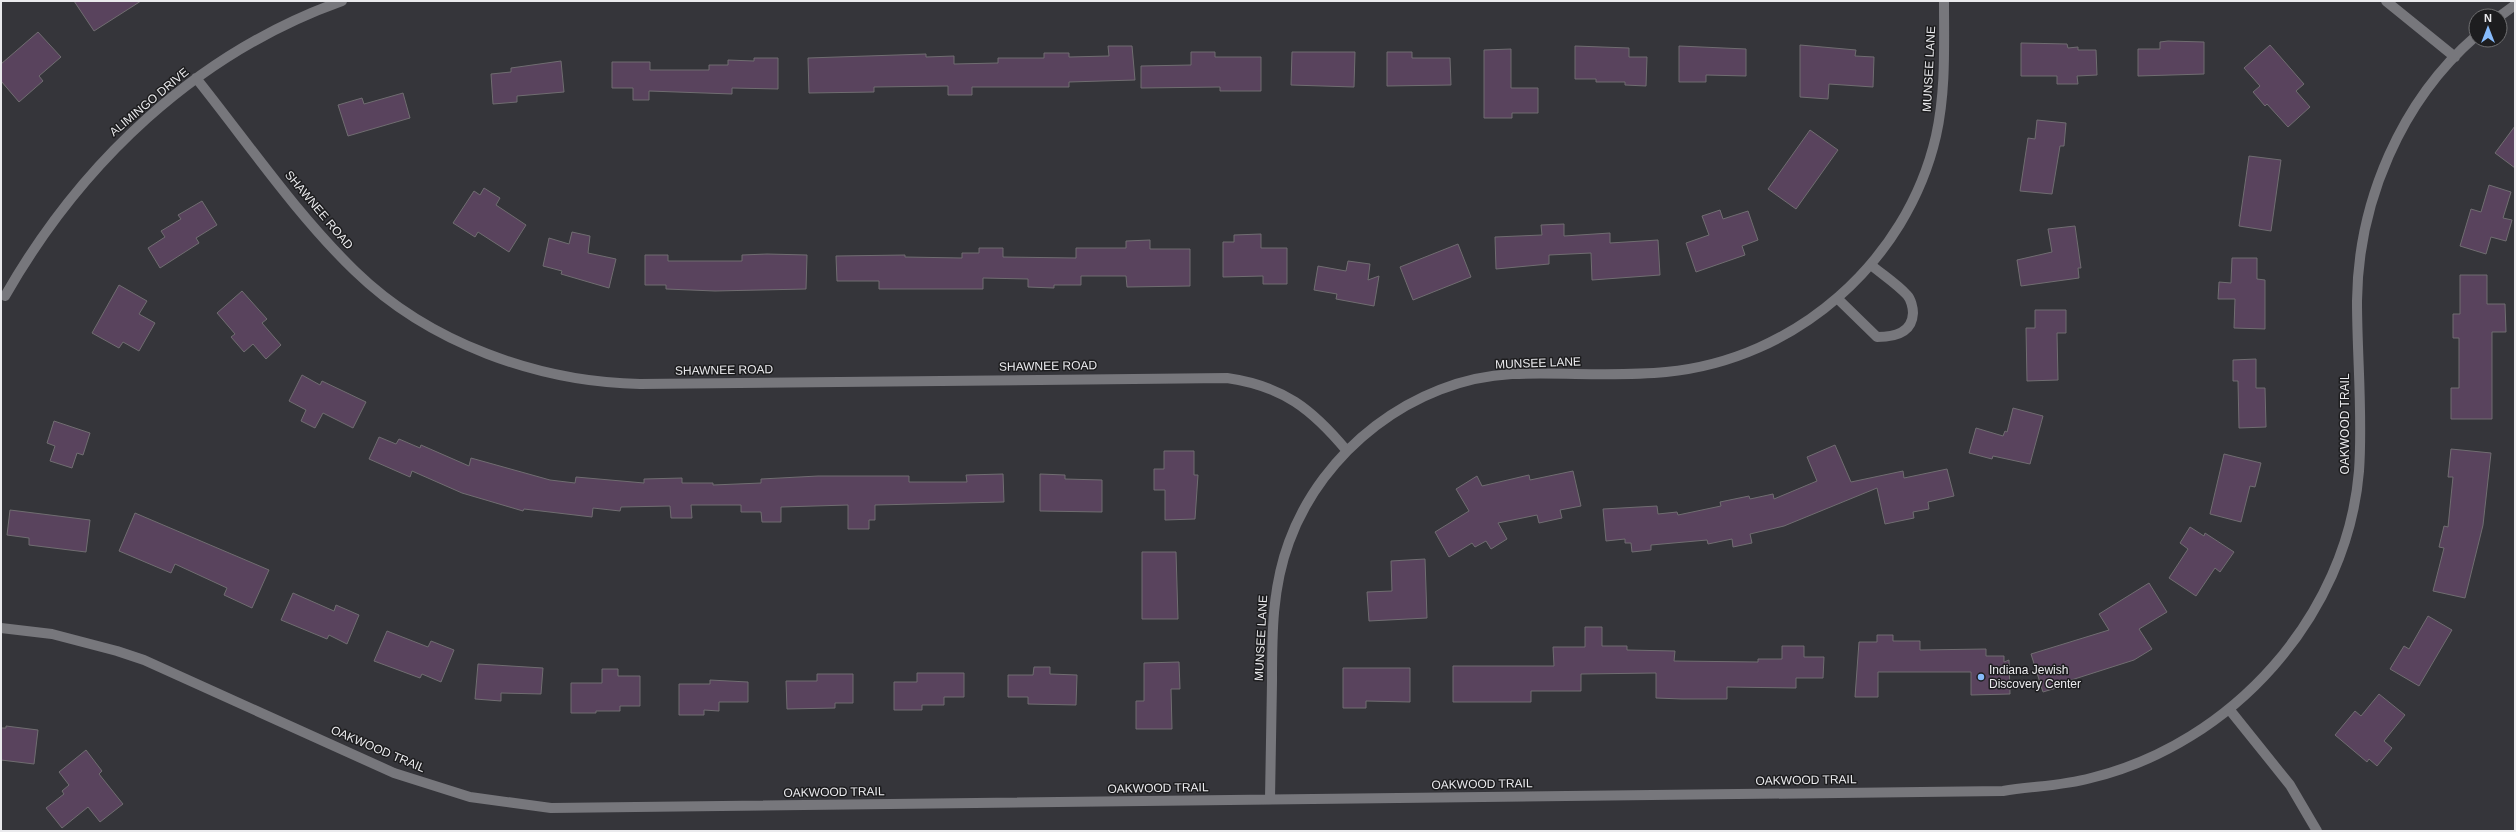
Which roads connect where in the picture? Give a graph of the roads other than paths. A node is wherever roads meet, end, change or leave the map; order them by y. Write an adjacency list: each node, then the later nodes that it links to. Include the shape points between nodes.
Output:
1 (342, 1): 6 (street, ALIMINGO DRIVE, via 253,41)
2 (1944, 1): 7 (street, MUNSEE LANE, via 1943,93 1930,158 1912,203)
3 (2386, 1): 5 (street)
4 (2468, 44): 5 (street, OAKWOOD TRAIL)
5 (2454, 57): 12 (street, OAKWOOD TRAIL, via 2418,102 2394,143 2379,179 2366,225 2359,263 2357,301 2359,467 2351,520 2340,557 2320,601 2294,641 2257,684)
6 (196, 78): 8 (street, ALIMINGO DRIVE, via 115,146 47,229); 10 (street, SHAWNEE ROAD, via 321,236 369,283 407,312 440,332 465,345 518,365 571,378 621,383 1227,378 1264,386 1306,408 1328,427)
7 (1871, 265): 9 (street, MUNSEE LANE); 9 (street, via 1909,296 1913,310 1912,323 1904,332 1892,337 1877,337)
8 (5, 296)
9 (1837, 298): 10 (street, MUNSEE LANE, via 1799,327 1765,346 1702,367 1646,374 1511,374 1472,380 1426,395 1392,414 1368,430)
10 (1347, 450): 13 (street, MUNSEE LANE, via 1328,472 1301,514 1278,579 1272,618)
11 (1, 628): 13 (street, OAKWOOD TRAIL, via 52,634 117,650 171,671 394,773 451,792 530,807)
12 (2229, 709): 13 (street, OAKWOOD TRAIL, via 2172,747 2145,759 2090,779 2042,788); 14 (street, via 2290,785)
13 (1270, 800)
14 (2317, 831)

